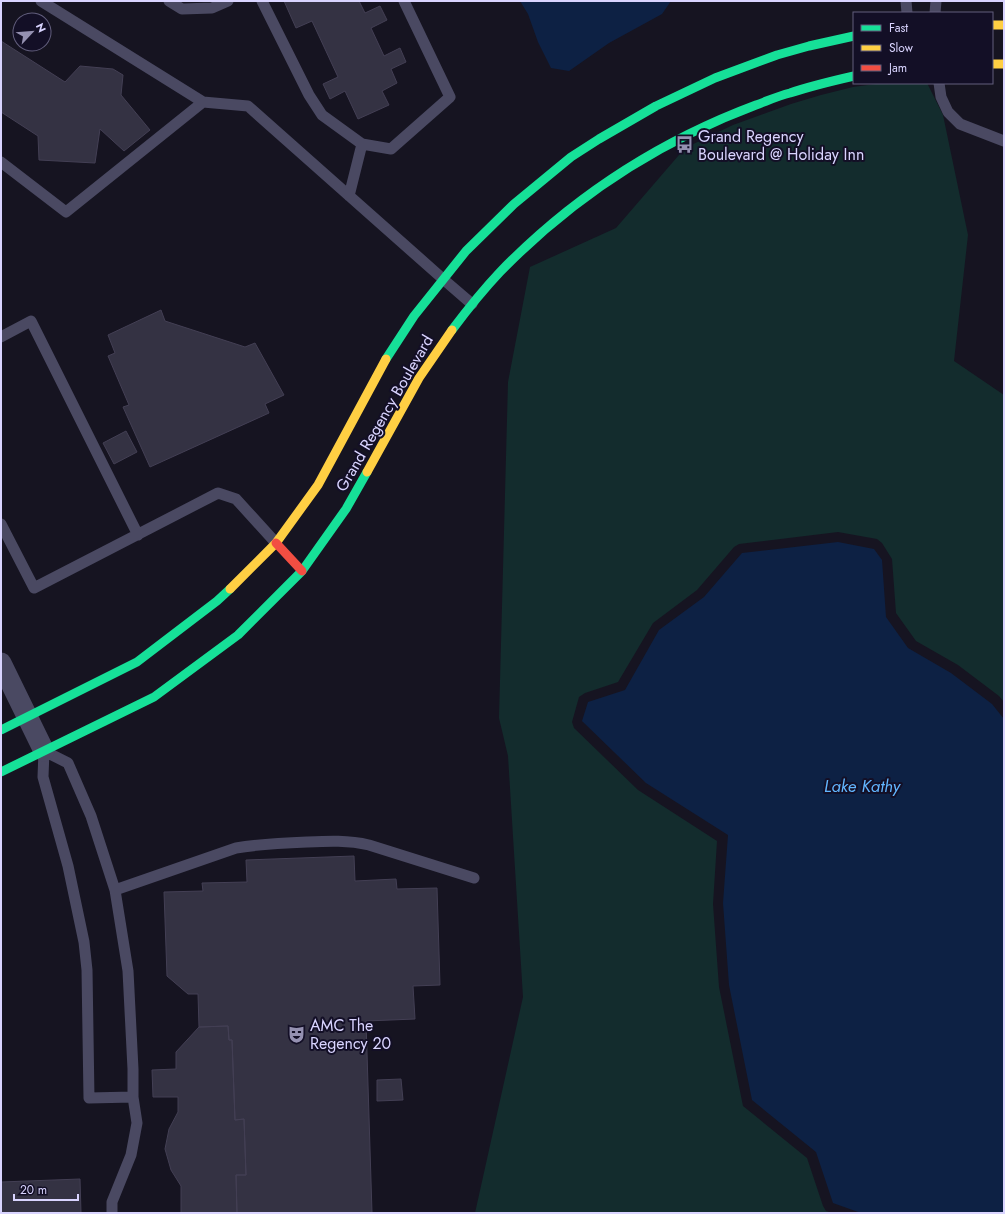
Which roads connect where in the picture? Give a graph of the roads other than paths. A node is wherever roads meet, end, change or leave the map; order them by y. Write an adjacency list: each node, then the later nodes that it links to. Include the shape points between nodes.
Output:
1 (41, 1): 17 (lane)
2 (168, 1): 3 (lane, via 182,9 212,8)
3 (228, 1)
4 (262, 1): 19 (lane, via 322,116)
5 (404, 1): 19 (lane, via 450,97 391,149)
6 (906, 1): 8 (lane)
7 (936, 1): 9 (lane)
8 (907, 12)
9 (936, 12)
10 (993, 25): 11 (street)
11 (1004, 25)
12 (853, 36): 22 (street, Grand Regency Boulevard, via 809,46 746,66 686,91 627,122 542,180 489,227)
13 (993, 64): 14 (street)
14 (1004, 64)
15 (853, 76): 23 (street, Grand Regency Boulevard, via 788,93 729,115 633,164 595,189 546,229 499,272)
16 (939, 84): 18 (lane, via 940,97 948,112 960,124)
17 (203, 102): 20 (lane, via 66,212); 21 (lane, via 248,106)
18 (1004, 141)
19 (362, 144): 21 (lane)
20 (1, 162)
21 (349, 196): 22 (lane)
22 (442, 279): 23 (lane); 27 (street, Grand Regency Boulevard, via 387,356 318,485)
23 (472, 304): 28 (street, Grand Regency Boulevard, via 445,338 419,378 346,509)
24 (1, 337): 26 (lane, via 31,321)
25 (1, 524): 26 (lane, via 34,588)
26 (138, 535): 27 (lane, via 218,493 236,499)
27 (276, 542): 28 (street); 30 (street, Grand Regency Boulevard, via 217,601 137,662)
28 (302, 571): 32 (street, Grand Regency Boulevard, via 238,635 154,697)
29 (1, 663): 30 (street)
30 (27, 717): 31 (street, Grand Regency Boulevard); 32 (street)
31 (1, 730)
32 (44, 751): 33 (street, Grand Regency Boulevard); 35 (lane, via 68,764 91,816); 36 (lane, via 43,777 68,866 84,942 87,970 89,1098)
33 (1, 772)
34 (474, 878): 35 (lane, via 362,843 297,842 236,848)
35 (115, 890): 36 (lane, via 128,971)
36 (133, 1097): 37 (lane, via 137,1123 131,1155 112,1202)
37 (112, 1213)

